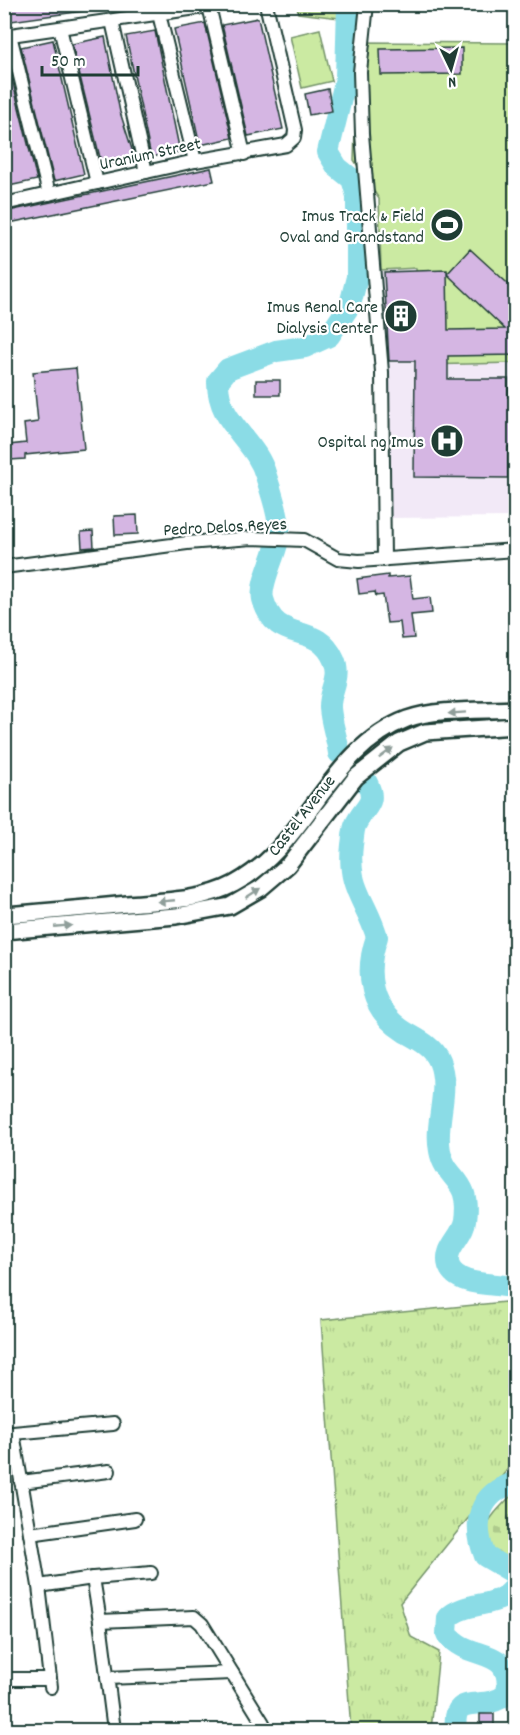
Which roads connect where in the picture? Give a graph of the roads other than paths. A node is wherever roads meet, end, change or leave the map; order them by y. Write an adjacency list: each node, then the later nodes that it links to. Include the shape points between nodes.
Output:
1 (224, 4): 4 (street)
2 (266, 4): 9 (street, Uranium Street, via 294,138 286,145)
3 (367, 4): 16 (street, via 360,72 382,372)
4 (209, 6): 5 (street); 9 (street)
5 (159, 14): 6 (street); 10 (street)
6 (112, 21): 7 (street); 11 (street)
7 (60, 28): 8 (street); 12 (street)
8 (7, 36): 13 (street)
9 (244, 154): 10 (street, Uranium Street)
10 (195, 161): 11 (street, Uranium Street)
11 (146, 172): 12 (street, Uranium Street)
12 (97, 183): 13 (street, Uranium Street)
13 (49, 194): 14 (street, Uranium Street)
14 (4, 204)
15 (516, 550): 16 (street, Pedro Delos Reyes)
16 (384, 560): 17 (street, Pedro Delos Reyes, via 338,559 318,546 291,538 268,538 187,543)
17 (4, 567)
18 (516, 709): 20 (street, Castel Avenue, one-way to 20, via 423,715 394,725 342,768 289,841 249,875 220,890 183,900)
19 (516, 726): 21 (street, Castel Avenue, one-way to 19, via 194,914 230,906 261,888 288,865 356,777 399,743 425,732)
20 (4, 915)
21 (4, 931)
22 (113, 1424): 23 (street)
23 (9, 1434): 25 (street)
24 (109, 1472): 25 (street)
25 (21, 1482): 27 (street)
26 (135, 1519): 27 (street)
27 (30, 1534): 30 (street)
28 (150, 1573): 29 (street)
29 (93, 1578): 30 (street); 31 (street)
30 (39, 1586): 34 (street, via 50,1683)
31 (100, 1621): 32 (street, via 194,1617); 33 (street)
32 (232, 1673): 33 (street); 36 (street, via 263,1723)
33 (108, 1678): 35 (street)
34 (4, 1679)
35 (114, 1731)
36 (256, 1731)

